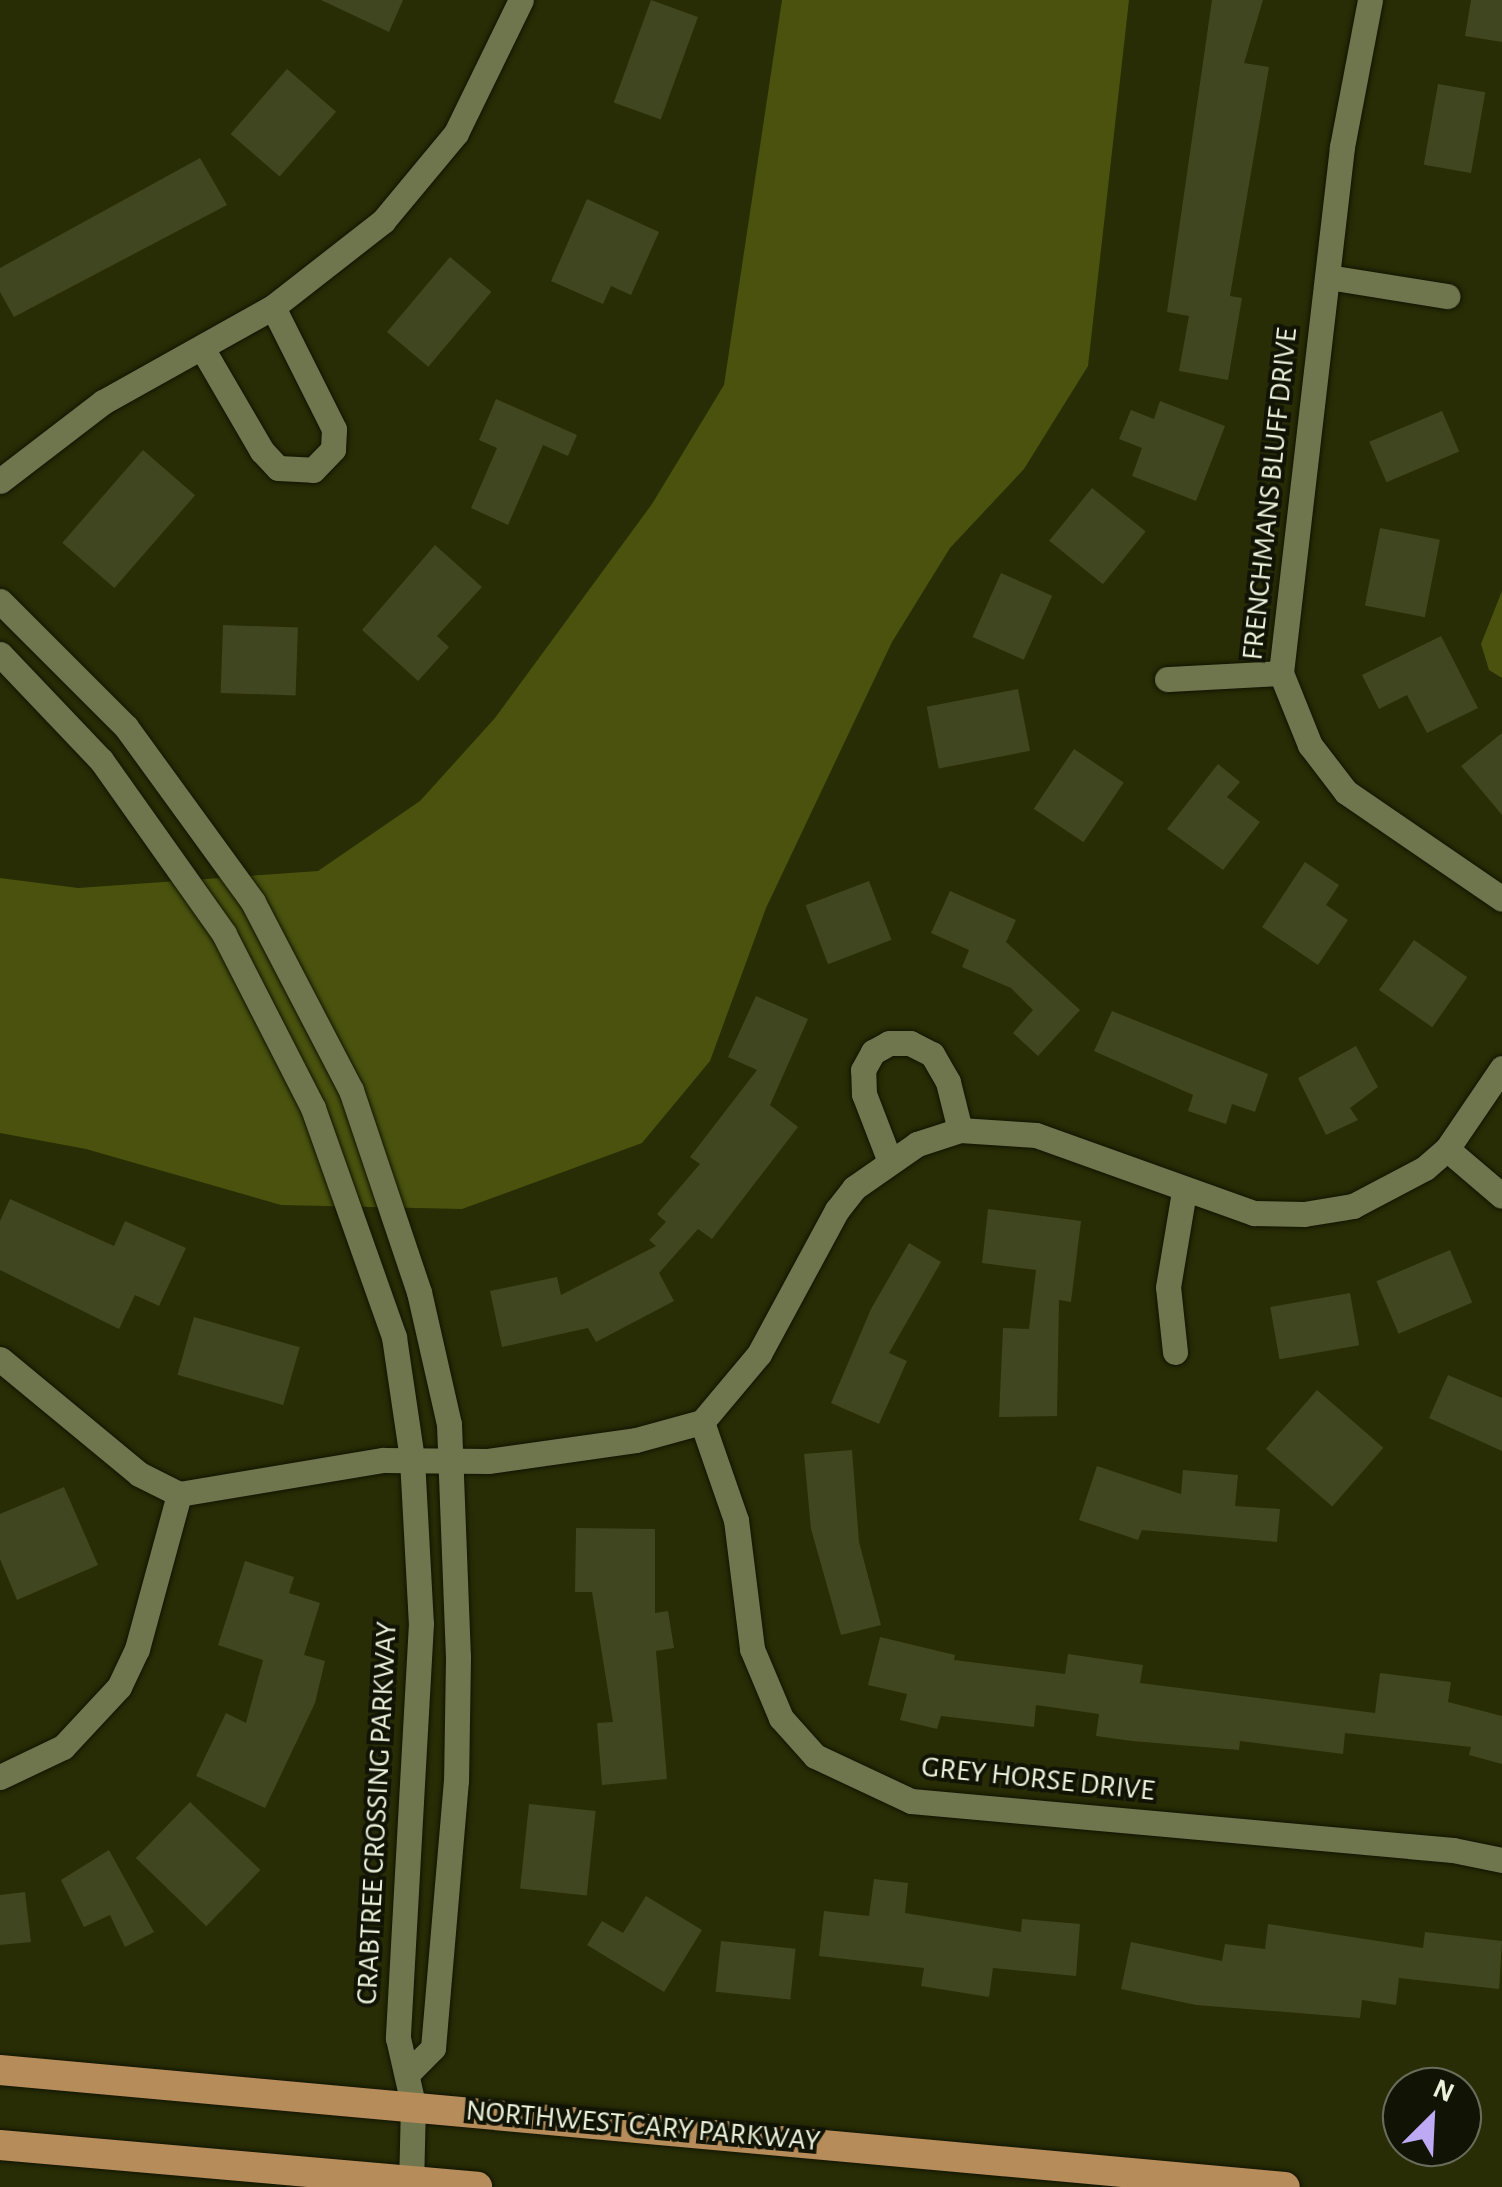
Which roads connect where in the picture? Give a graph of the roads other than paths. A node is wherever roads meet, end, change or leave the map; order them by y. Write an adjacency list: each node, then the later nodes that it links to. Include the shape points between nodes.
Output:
1 (521, 0): 5 (street, via 479,93 429,170 352,250)
2 (1370, 0): 3 (street, FRENCHMANS BLUFF DRIVE, via 1342,147)
3 (1328, 276): 4 (street); 10 (street, FRENCHMANS BLUFF DRIVE)
4 (1447, 296)
5 (273, 307): 6 (street); 6 (street, via 334,429 332,449 313,470 278,468 262,451)
6 (202, 348): 7 (street, via 103,402)
7 (0, 482)
8 (0, 601): 23 (street, via 158,766 226,859 300,982 351,1090 402,1235)
9 (0, 654): 22 (street, CRABTREE CROSSING PARKWAY, via 100,760 162,841 288,1049 379,1286)
10 (1281, 673): 11 (street); 12 (street, FRENCHMANS BLUFF DRIVE, via 1310,745 1346,792)
11 (1167, 679)
12 (1502, 899)
13 (1502, 1068): 15 (street)
14 (960, 1130): 16 (street); 16 (street, via 948,1082 932,1054 910,1042 888,1043 863,1070 864,1094); 17 (street, via 1036,1135)
15 (1448, 1149): 17 (street, via 1401,1185 1353,1206 1304,1214 1254,1213); 18 (street)
16 (890, 1160): 21 (street, via 837,1210 759,1354)
17 (1184, 1191): 19 (street, via 1168,1287)
18 (1502, 1196)
19 (1175, 1352)
20 (0, 1359): 24 (street, via 139,1474)
21 (702, 1422): 23 (street, via 571,1452); 26 (street, GREY HORSE DRIVE, via 736,1520 752,1650 781,1718 814,1756 910,1801 1453,1850)
22 (412, 1459): 23 (street); 24 (street); 28 (street, CRABTREE CROSSING PARKWAY, via 421,1676 398,2038)
23 (452, 1460): 28 (street, via 456,1780 432,2048)
24 (180, 1494): 25 (street, via 137,1649 119,1687 63,1747)
25 (0, 1777)
26 (1502, 1860)
27 (0, 2070): 29 (main road, NORTHWEST CARY PARKWAY)
28 (410, 2071): 29 (street, CRABTREE CROSSING PARKWAY)
29 (413, 2104): 31 (street, CRABTREE CROSSING PARKWAY); 33 (main road, NORTHWEST CARY PARKWAY)
30 (0, 2145): 31 (main road)
31 (411, 2184): 32 (main road)
32 (477, 2187)
33 (1285, 2187)

